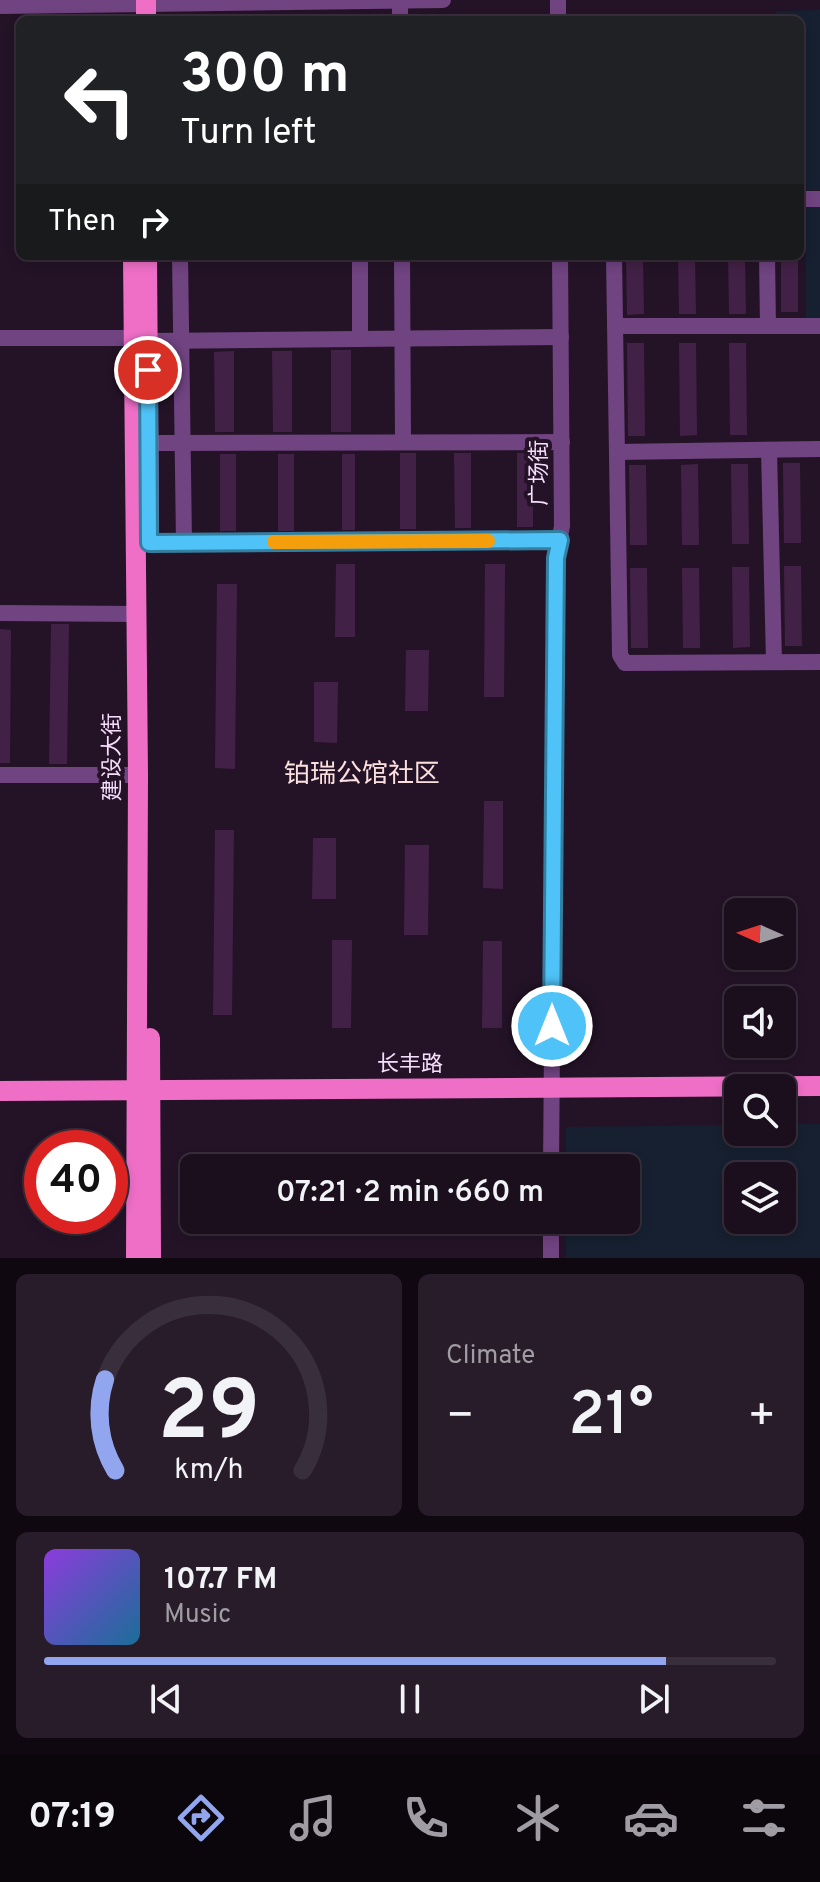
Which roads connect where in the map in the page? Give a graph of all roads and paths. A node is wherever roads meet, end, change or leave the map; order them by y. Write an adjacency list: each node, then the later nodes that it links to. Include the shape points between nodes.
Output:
1 (400, 0): 2 (street); 3 (street)
2 (443, 0)
3 (271, 1): 5 (street)
4 (0, 6): 5 (street)
5 (139, 8)
6 (133, 260): 21 (main road, 建设大街)
7 (147, 260): 21 (main road, 建设大街)
8 (180, 260): 22 (street)
9 (360, 260): 19 (street)
10 (402, 260): 20 (street)
11 (560, 260): 17 (street, 广场街)
12 (614, 260): 14 (street)
13 (767, 260): 15 (street)
14 (615, 326): 15 (street); 29 (street)
15 (768, 326): 16 (street)
16 (820, 326)
17 (561, 337): 20 (street); 24 (street, 广场街)
18 (0, 338): 21 (street)
19 (360, 339): 20 (street); 22 (street)
20 (402, 339): 23 (street)
21 (140, 340): 22 (street); 32 (main road, 建设大街); 34 (main road, 建设大街)
22 (181, 341): 26 (street)
23 (403, 442): 24 (street); 26 (street)
24 (562, 442): 30 (street, 广场街)
25 (160, 443): 26 (street)
26 (183, 443): 31 (street)
27 (820, 449): 28 (street)
28 (769, 450): 29 (street); 35 (street)
29 (617, 452): 35 (street, via 620,655 625,663)
30 (560, 540): 31 (street); 41 (street, 广场街)
31 (184, 542): 32 (street)
32 (149, 543): 42 (main road, 建设大街)
33 (0, 613): 34 (street)
34 (136, 614): 38 (main road, 建设大街)
35 (774, 662): 36 (street)
36 (820, 662)
37 (0, 775): 38 (street)
38 (138, 775): 42 (main road, 建设大街)
39 (820, 1086): 41 (main road, 长丰路)
40 (0, 1091): 42 (main road, 长丰路)
41 (551, 1094): 42 (main road, 长丰路); 43 (main road); 47 (street, 广场街)
42 (143, 1095): 46 (main road); 49 (main road, 建设大街); 50 (main road, 建设大街)
43 (724, 1098)
44 (796, 1098): 45 (main road)
45 (820, 1098)
46 (0, 1102)
47 (551, 1154)
48 (551, 1234): 51 (street)
49 (136, 1258)
50 (151, 1258)
51 (551, 1258)

